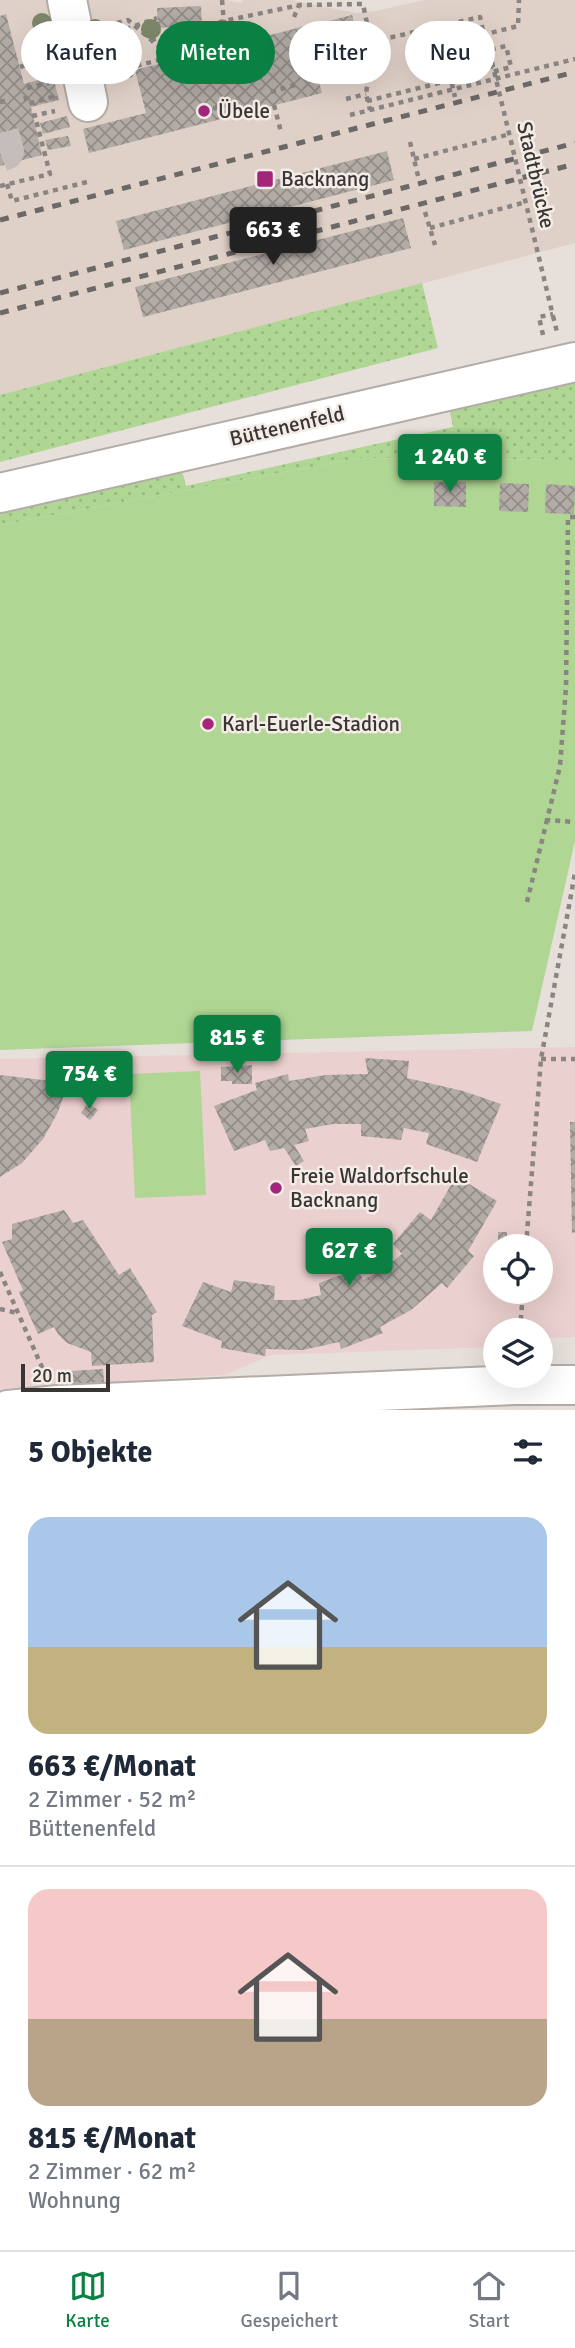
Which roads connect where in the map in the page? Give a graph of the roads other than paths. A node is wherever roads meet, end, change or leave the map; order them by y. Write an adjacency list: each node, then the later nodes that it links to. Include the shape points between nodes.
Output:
1 (66, 0): 2 (street)
2 (88, 102)
3 (567, 350): 4 (street, Büttenenfeld)
4 (0, 493)
5 (575, 1385): 6 (street)
6 (8, 1410)

